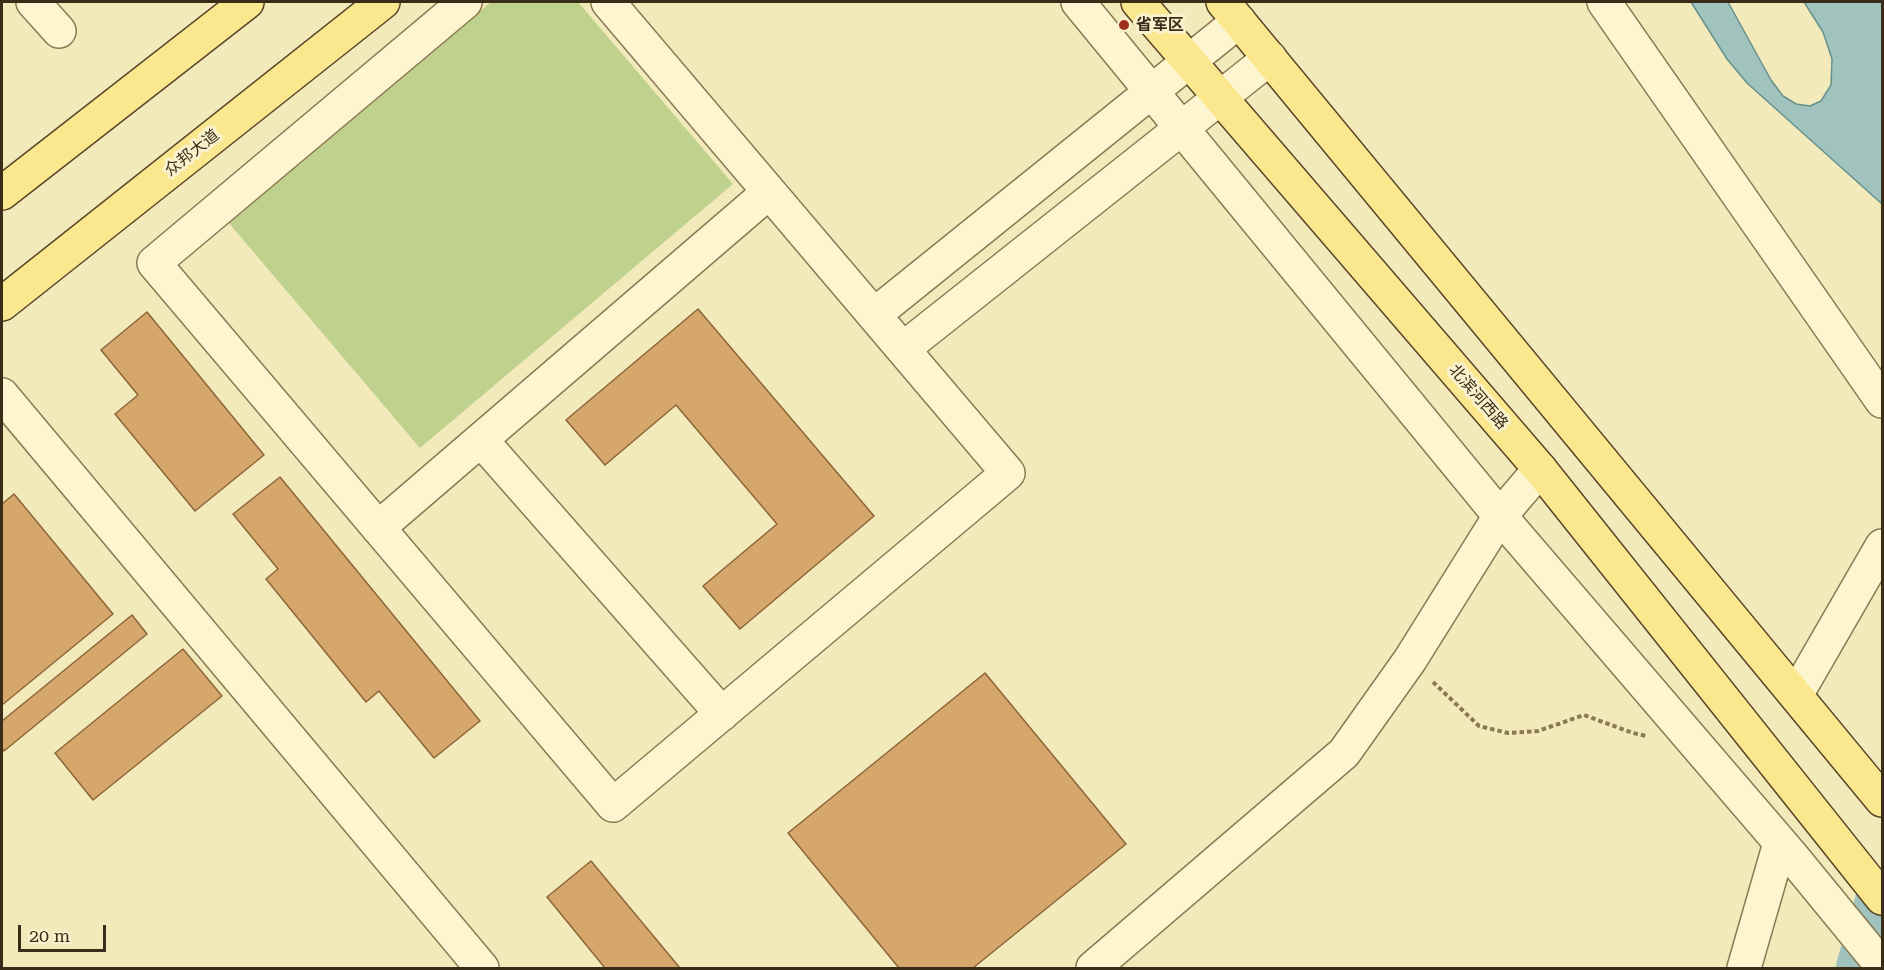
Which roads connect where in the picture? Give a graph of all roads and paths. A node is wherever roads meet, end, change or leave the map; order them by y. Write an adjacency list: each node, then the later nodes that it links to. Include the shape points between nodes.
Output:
1 (33, 2): 10 (street)
2 (247, 2): 17 (main road)
3 (383, 2): 18 (main road, 众邦大道)
4 (465, 2): 26 (street, via 154,263)
5 (608, 2): 16 (street)
6 (1078, 2): 13 (street)
7 (1138, 2): 12 (main road, 北滨河西路)
8 (1604, 2): 22 (street)
9 (1231, 11): 11 (main road); 12 (street)
10 (59, 31)
11 (1270, 58): 14 (street); 29 (main road)
12 (1189, 61): 13 (street); 14 (main road, 北滨河西路)
13 (1152, 91): 15 (street); 19 (street)
14 (1220, 97): 15 (street); 24 (main road, 北滨河西路)
15 (1182, 127): 20 (street); 25 (street)
16 (769, 192): 19 (street); 23 (street)
17 (2, 193)
18 (2, 304)
19 (874, 315): 20 (street)
20 (903, 349): 30 (street, via 1008,473)
21 (2, 395): 36 (street)
22 (1882, 401)
23 (481, 440): 26 (street); 30 (street)
24 (1540, 469): 25 (street); 34 (main road, 北滨河西路)
25 (1500, 516): 28 (street); 31 (street)
26 (378, 528): 30 (street, via 613,805)
27 (1882, 546): 29 (street)
28 (1410, 660): 31 (path, via 1479,726 1508,733 1538,731 1584,715 1633,734); 37 (street, via 1344,753)
29 (1796, 695): 32 (main road)
30 (722, 714)
31 (1697, 745): 33 (street)
32 (1882, 800)
33 (1786, 849): 35 (street); 38 (street)
34 (1882, 898)
35 (1882, 966)
36 (482, 969)
37 (1093, 969)
38 (1744, 969)

